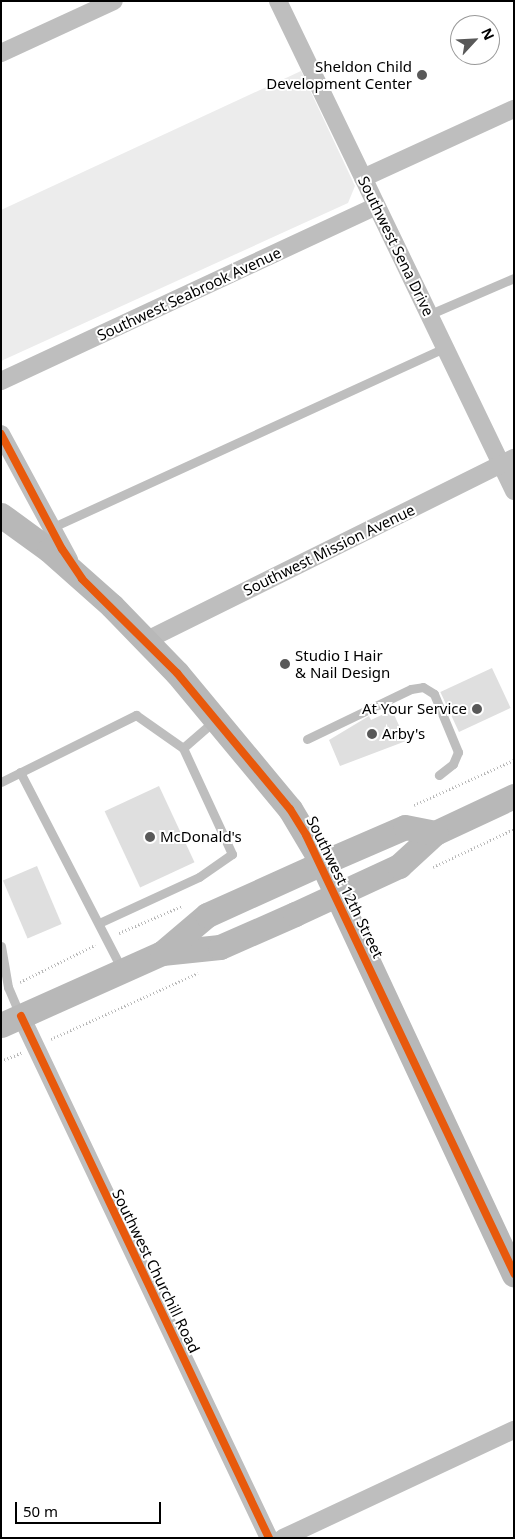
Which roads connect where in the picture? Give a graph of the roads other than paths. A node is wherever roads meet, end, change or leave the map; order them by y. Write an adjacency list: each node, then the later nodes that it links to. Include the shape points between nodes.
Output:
1 (114, 1): 3 (street)
2 (278, 1): 5 (street, Southwest Sena Drive)
3 (1, 53)
4 (514, 109): 5 (street)
5 (363, 178): 6 (street, Southwest Sena Drive)
6 (376, 206): 8 (street, Southwest Sena Drive); 10 (street, Southwest Seabrook Avenue)
7 (514, 278): 8 (lane)
8 (428, 315): 9 (street, Southwest Sena Drive)
9 (445, 348): 12 (street, Southwest Sena Drive); 15 (lane)
10 (1, 381)
11 (1, 434): 15 (street, Southwest 12th Street)
12 (507, 461): 13 (street, Southwest Sena Drive); 17 (street, Southwest Mission Avenue)
13 (514, 491)
14 (1, 515): 16 (main road)
15 (51, 528): 16 (street, Southwest 12th Street)
16 (82, 579): 17 (main road, Southwest 12th Street)
17 (144, 641): 18 (main road, Southwest 12th Street)
18 (216, 720): 20 (lane); 26 (main road, Southwest 12th Street, via 290,809)
19 (307, 739): 22 (lane, via 412,689 423,687 434,694 458,752 453,764)
20 (183, 748): 21 (lane, via 136,715); 28 (lane, via 232,854 199,877)
21 (20, 772): 23 (lane); 28 (lane)
22 (439, 775)
23 (1, 782)
24 (514, 796): 25 (main road)
25 (435, 833): 26 (main road, via 405,827); 27 (main road, via 399,866)
26 (322, 863): 27 (main road, Southwest 12th Street); 30 (main road, via 207,915)
27 (337, 895): 30 (main road, via 220,947); 34 (main road, Southwest 12th Street)
28 (99, 923): 32 (lane)
29 (1, 946): 31 (lane)
30 (162, 954): 32 (main road)
31 (3, 967): 33 (lane)
32 (122, 971): 33 (main road)
33 (11, 1020): 36 (street, Southwest Churchill Road)
34 (514, 1274)
35 (514, 1430): 37 (street)
36 (269, 1538)
37 (283, 1538)

